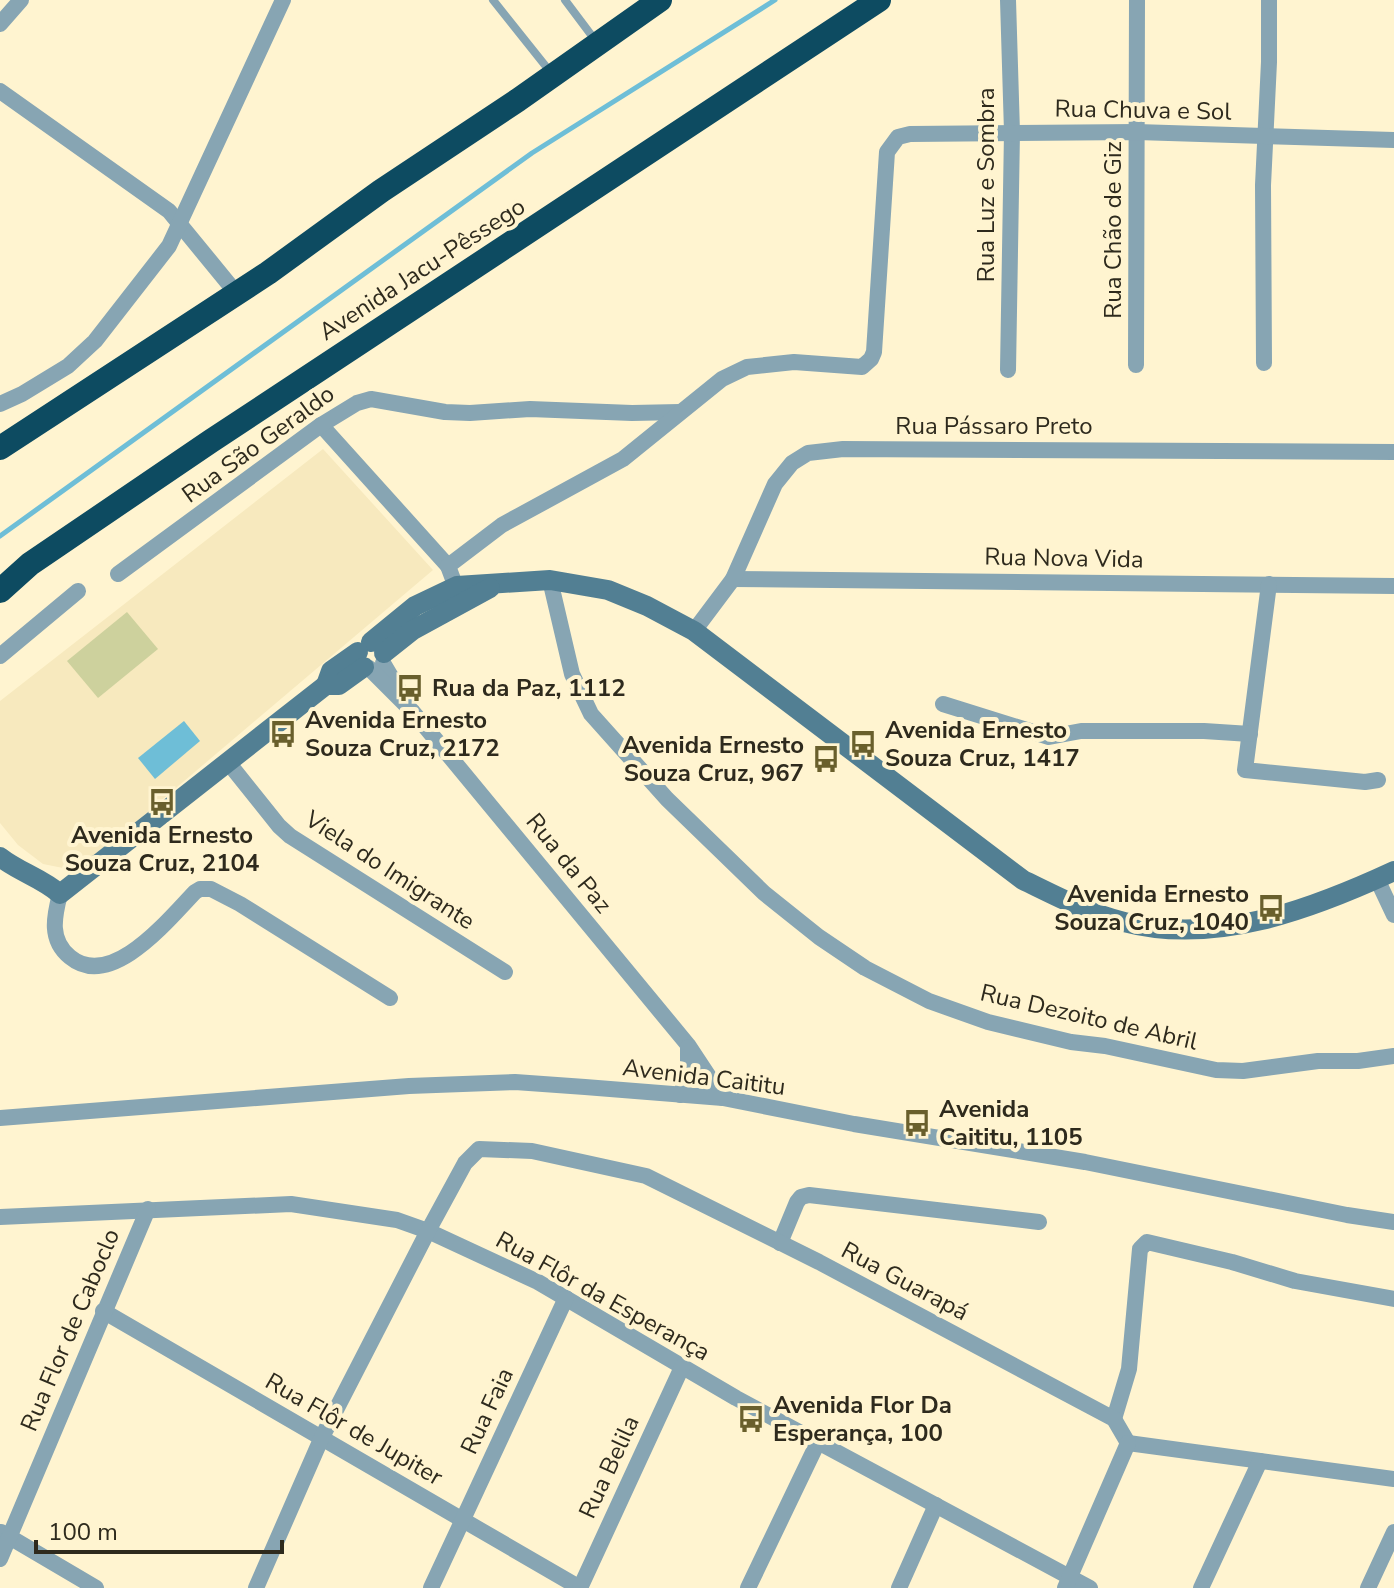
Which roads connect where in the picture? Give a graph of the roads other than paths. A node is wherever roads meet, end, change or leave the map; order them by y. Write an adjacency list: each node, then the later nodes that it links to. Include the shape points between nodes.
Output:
1 (21, 0): 10 (street)
2 (283, 0): 18 (street)
3 (493, 0): 12 (lane)
4 (565, 0): 11 (lane)
5 (660, 0): 11 (highway)
6 (879, 0): 34 (highway, Avenida Jacu-Pêssego, via 211,441 30,564)
7 (1008, 0): 14 (street, Rua Luz e Sombra)
8 (1137, 0): 15 (street, Rua Chão de Giz)
9 (1269, 0): 16 (street)
10 (2, 18)
11 (598, 44): 12 (highway)
12 (553, 75): 19 (highway)
13 (0, 91): 18 (street)
14 (1012, 132): 15 (street, Rua Chuva e Sol); 22 (street, Rua Luz e Sombra); 24 (street, Rua Chuva e Sol, via 893,139 887,152 874,352 862,367 794,362 747,367)
15 (1137, 132): 16 (street, Rua Chuva e Sol); 21 (street, Rua Chão de Giz)
16 (1266, 136): 17 (street, Rua Chuva e Sol); 20 (street)
17 (1394, 140)
18 (180, 222): 19 (street); 23 (street, via 156,265 95,341 68,366)
19 (237, 294): 26 (highway)
20 (1264, 363)
21 (1136, 365)
22 (1008, 370)
23 (0, 404)
24 (680, 412): 25 (street, Rua São Geraldo, via 445,412 371,399); 28 (street, via 623,459 502,525)
25 (321, 425): 28 (street); 29 (street, Rua São Geraldo)
26 (0, 448)
27 (1394, 452): 30 (street, Rua Pássaro Preto, via 808,453 775,484)
28 (448, 566): 36 (street)
29 (118, 574)
30 (733, 579): 32 (street, Rua Nova Vida); 37 (street, Rua Pássaro Preto)
31 (550, 580): 36 (street); 37 (street, via 608,590); 51 (street, Rua Dezoito de Abril, via 572,674 591,714 667,799 764,893 865,968 929,1001 988,1022 1216,1070)
32 (1269, 584): 33 (street, Rua Nova Vida); 41 (street)
33 (1394, 586)
34 (0, 591)
35 (78, 591): 38 (street)
36 (459, 595): 39 (street, via 415,606)
37 (694, 631): 45 (street, via 1023,880 1080,908 1126,923 1207,929 1287,913)
38 (0, 656)
39 (372, 657): 42 (street, via 339,685 326,685); 50 (street, Rua da Paz)
40 (943, 704): 41 (street, via 1049,737 1081,731)
41 (1250, 734): 43 (street, via 1245,770)
42 (227, 761): 46 (street); 48 (street, Viela do Imigrante, via 290,836)
43 (1378, 780)
44 (0, 857): 46 (street)
45 (1386, 875): 47 (street)
46 (60, 894): 49 (street, via 56,938 79,964 91,967 125,955 146,942 195,892 211,889)
47 (1394, 915)
48 (505, 972)
49 (390, 998)
50 (688, 1045): 52 (street, via 688,1076); 53 (street, Rua da Paz)
51 (1394, 1056)
52 (680, 1095): 53 (street, Avenida Caititu); 54 (street, Avenida Caititu, via 485,1083)
53 (723, 1098): 58 (street, Avenida Caititu)
54 (0, 1118)
55 (148, 1209): 56 (street, Rua Flôr da Esperança); 59 (street, Rua Flôr da Esperança, via 291,1204 397,1220); 63 (street, Rua Flor de Caboclo)
56 (0, 1217)
57 (1039, 1222): 60 (street, via 809,1195 797,1202)
58 (1394, 1222)
59 (428, 1231): 60 (street, Rua Guarapá, via 472,1154 505,1149 646,1176); 61 (street, Rua Flôr da Esperança); 66 (street)
60 (780, 1243): 65 (street, Rua Guarapá)
61 (566, 1298): 64 (street, Rua Flôr da Esperança); 72 (street, Rua Faia)
62 (1394, 1299): 65 (street, via 1295,1281 1151,1241 1143,1244 1129,1369)
63 (103, 1311): 66 (street, Rua Flôr de Jupiter); 74 (street, Rua Flor de Caboclo)
64 (682, 1367): 67 (street, Rua Flôr da Esperança); 80 (street, Rua Belila)
65 (1114, 1419): 68 (street)
66 (322, 1437): 72 (street, Rua Flôr de Jupiter); 78 (street)
67 (818, 1442): 71 (street, Rua Flôr da Esperança); 81 (street)
68 (1128, 1443): 69 (street); 76 (street)
69 (1260, 1461): 70 (street); 84 (street)
70 (1394, 1479)
71 (936, 1505): 76 (street, Rua Flôr da Esperança); 82 (street)
72 (462, 1520): 79 (street, Rua Faia); 80 (street, Rua Flôr de Jupiter)
73 (1394, 1532): 85 (street)
74 (5, 1534): 75 (street, Rua Flor de Caboclo); 77 (street)
75 (0, 1559)
76 (1068, 1582): 83 (street, Rua Flôr da Esperança)
77 (96, 1588)
78 (256, 1588)
79 (431, 1588)
80 (580, 1588)
81 (748, 1588)
82 (899, 1588)
83 (1090, 1588)
84 (1201, 1588)
85 (1368, 1588)

